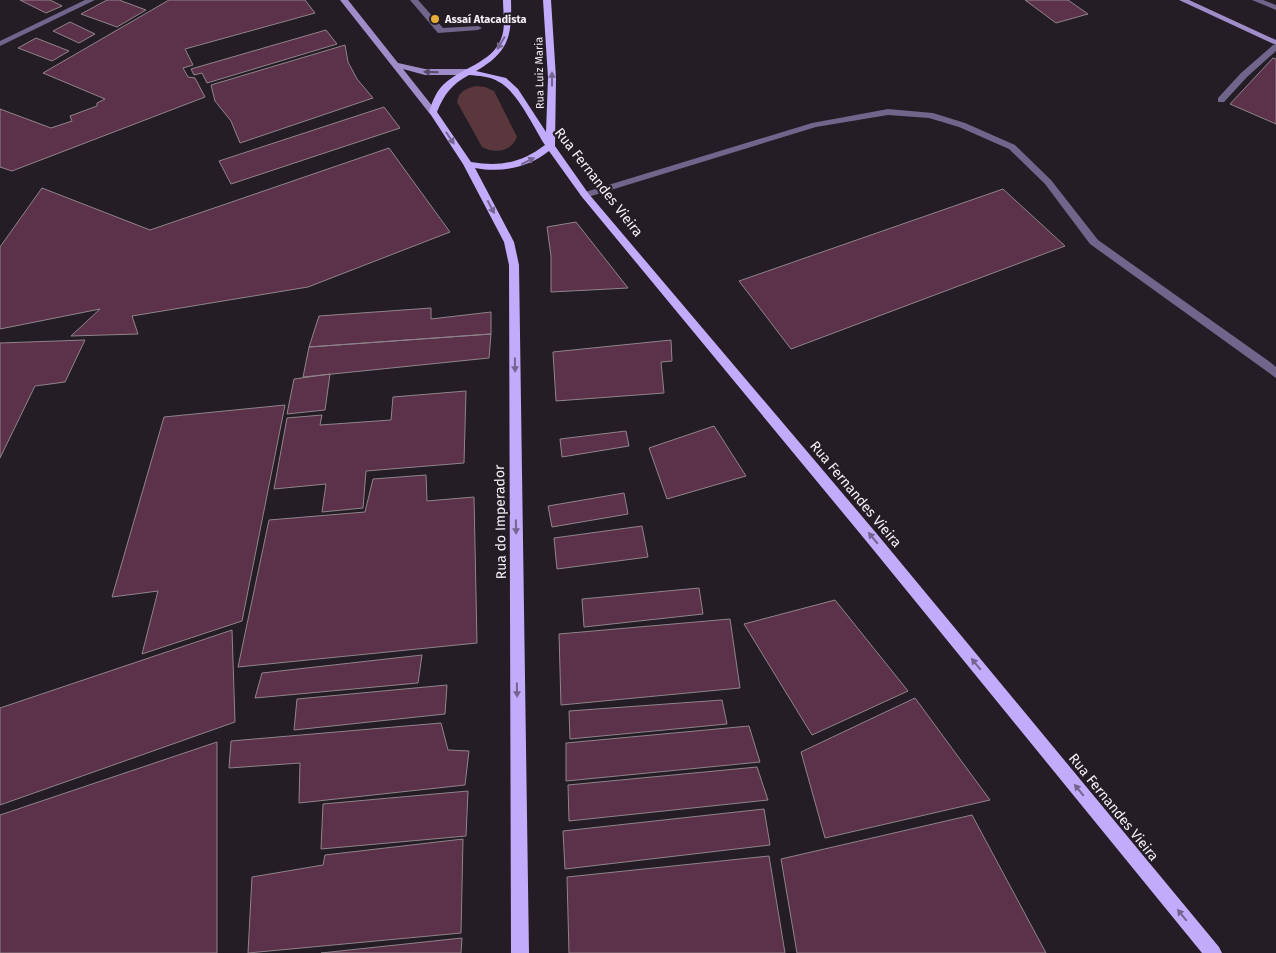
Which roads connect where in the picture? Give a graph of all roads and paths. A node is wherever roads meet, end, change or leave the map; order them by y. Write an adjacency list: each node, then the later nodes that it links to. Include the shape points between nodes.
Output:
1 (91, 0): 11 (street)
2 (344, 0): 13 (main road)
3 (414, 0): 9 (street, via 441,31)
4 (507, 0): 14 (main road, one-way to 14, via 503,43)
5 (547, 0): 17 (main road, Rua Luiz Maria, one-way to 5, via 552,78)
6 (1183, 0): 10 (main road)
7 (1256, 0): 8 (street)
8 (1276, 8)
9 (478, 28)
10 (1276, 42)
11 (0, 44)
12 (1276, 47): 15 (street)
13 (396, 65): 14 (main road, one-way to 13, via 426,72); 16 (main road)
14 (468, 72): 16 (main road, via 442,89); 17 (main road, Rua Fernandes Vieira, via 503,80 515,91)
15 (1221, 100)
16 (433, 112): 18 (main road, Rua do Imperador, one-way to 18)
17 (550, 146): 18 (main road, one-way to 17, via 490,169 507,168 536,157); 19 (main road, Rua Fernandes Vieira)
18 (468, 164): 21 (main road, Rua do Imperador, one-way to 21, via 509,242 514,265)
19 (585, 195): 20 (street, via 815,125 888,112 930,115 1012,147 1048,182 1094,242); 22 (main road, Rua Fernandes Vieira, one-way to 19)
20 (1276, 374)
21 (520, 953)
22 (1213, 953)

